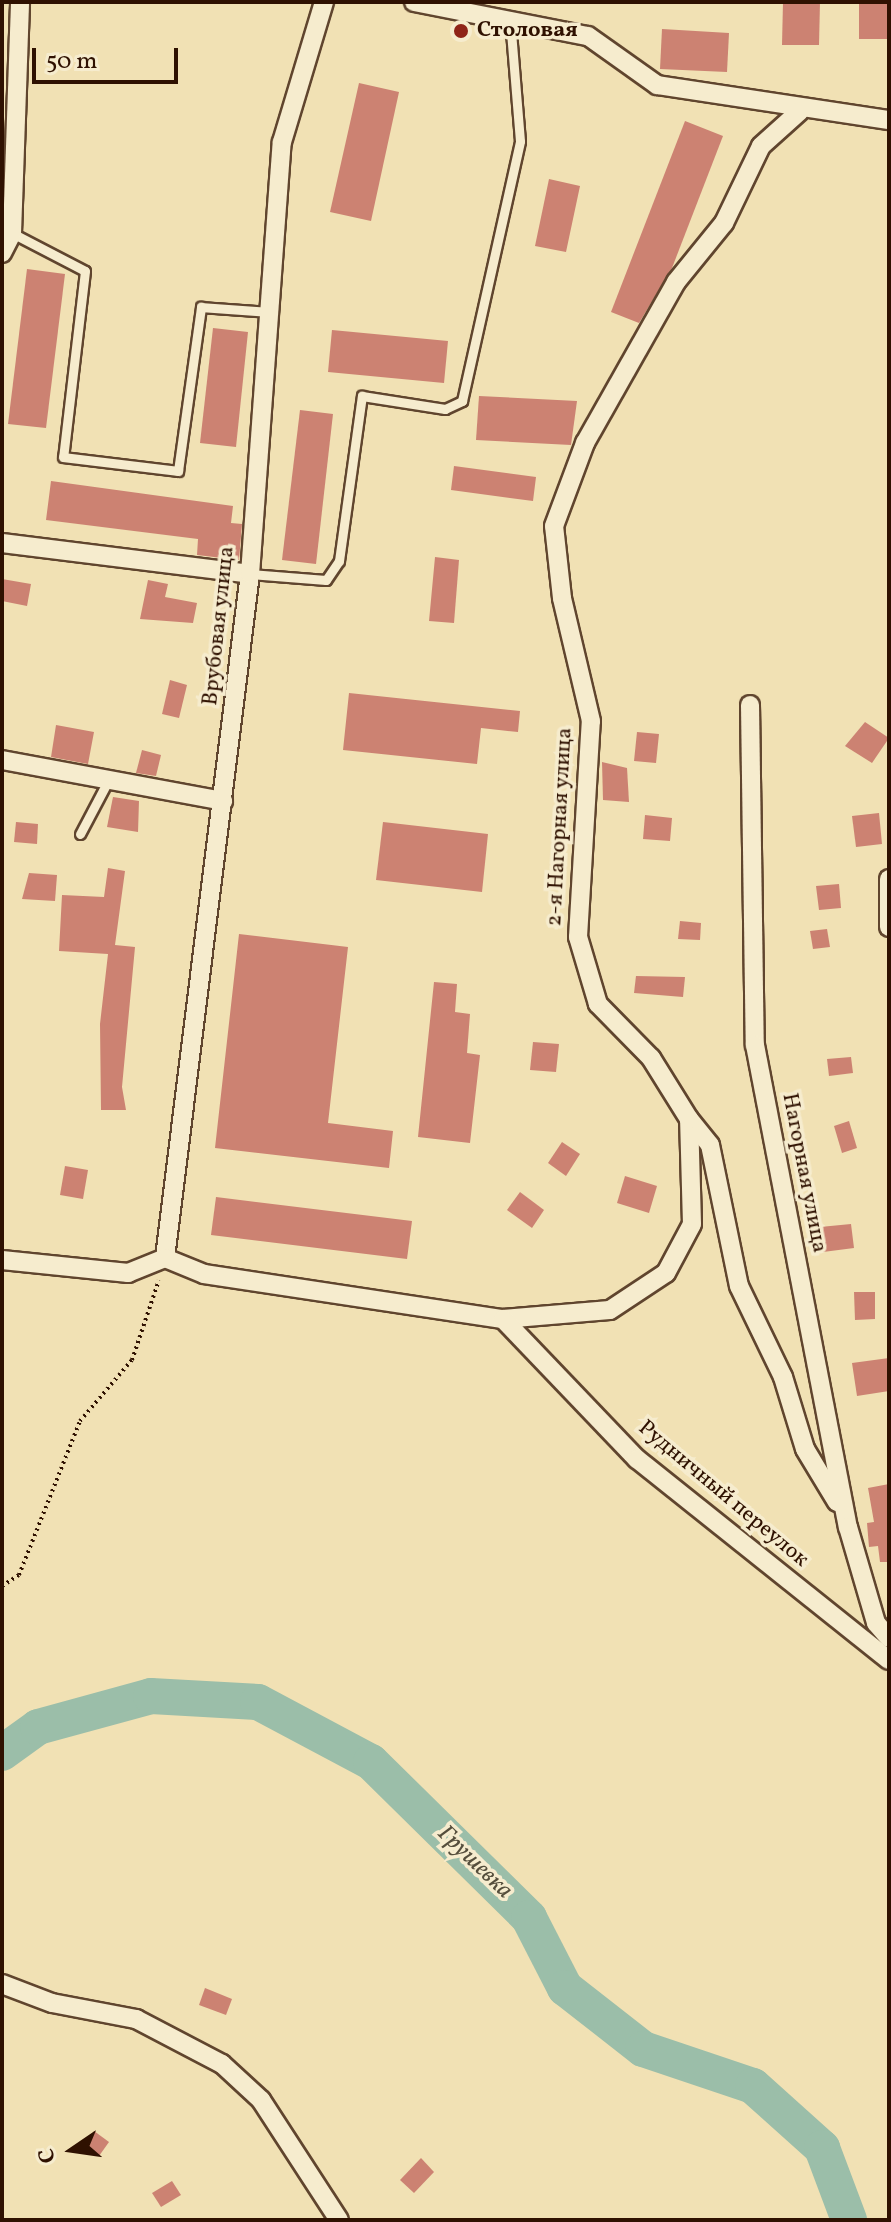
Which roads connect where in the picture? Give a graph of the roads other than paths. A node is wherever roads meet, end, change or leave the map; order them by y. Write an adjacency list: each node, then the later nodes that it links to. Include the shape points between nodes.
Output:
1 (20, 2): 7 (street)
2 (324, 2): 9 (street, Врубовая улица, via 282,142)
3 (414, 2): 4 (street)
4 (510, 19): 5 (street, via 588,36 657,85); 11 (lane, via 520,141 462,401 445,409 362,396 339,561 326,580)
5 (800, 111): 6 (street); 19 (street, 2-я Нагорная улица, via 761,146 724,223 676,282 585,443 554,526 562,598 591,721 578,937 598,1004 651,1058)
6 (889, 120)
7 (12, 233): 8 (street); 9 (lane, via 85,271 63,457 178,471 201,307)
8 (2, 253)
9 (269, 312): 11 (street, Врубовая улица)
10 (2, 543): 11 (street)
11 (250, 574): 15 (street, Врубовая улица)
12 (750, 705): 23 (street, Нагорная улица, via 755,1045)
13 (2, 760): 14 (street)
14 (108, 781): 15 (street); 16 (lane)
15 (223, 801): 20 (street, Врубовая улица)
16 (80, 834)
17 (889, 879): 18 (street)
18 (889, 927)
19 (689, 1119): 22 (street, via 692,1224 666,1273 610,1310); 23 (street, 2-я Нагорная улица, via 710,1145 739,1286 783,1377 805,1449)
20 (165, 1258): 21 (street, via 128,1273); 22 (street, via 204,1274)
21 (2, 1260)
22 (503, 1319): 25 (street, Рудничный переулок, via 637,1459)
23 (848, 1527): 24 (street, Нагорная улица, via 876,1623)
24 (889, 1638)
25 (889, 1660)
26 (2, 1984): 27 (street, via 52,2003 136,2019 222,2064 261,2100)
27 (339, 2220)

